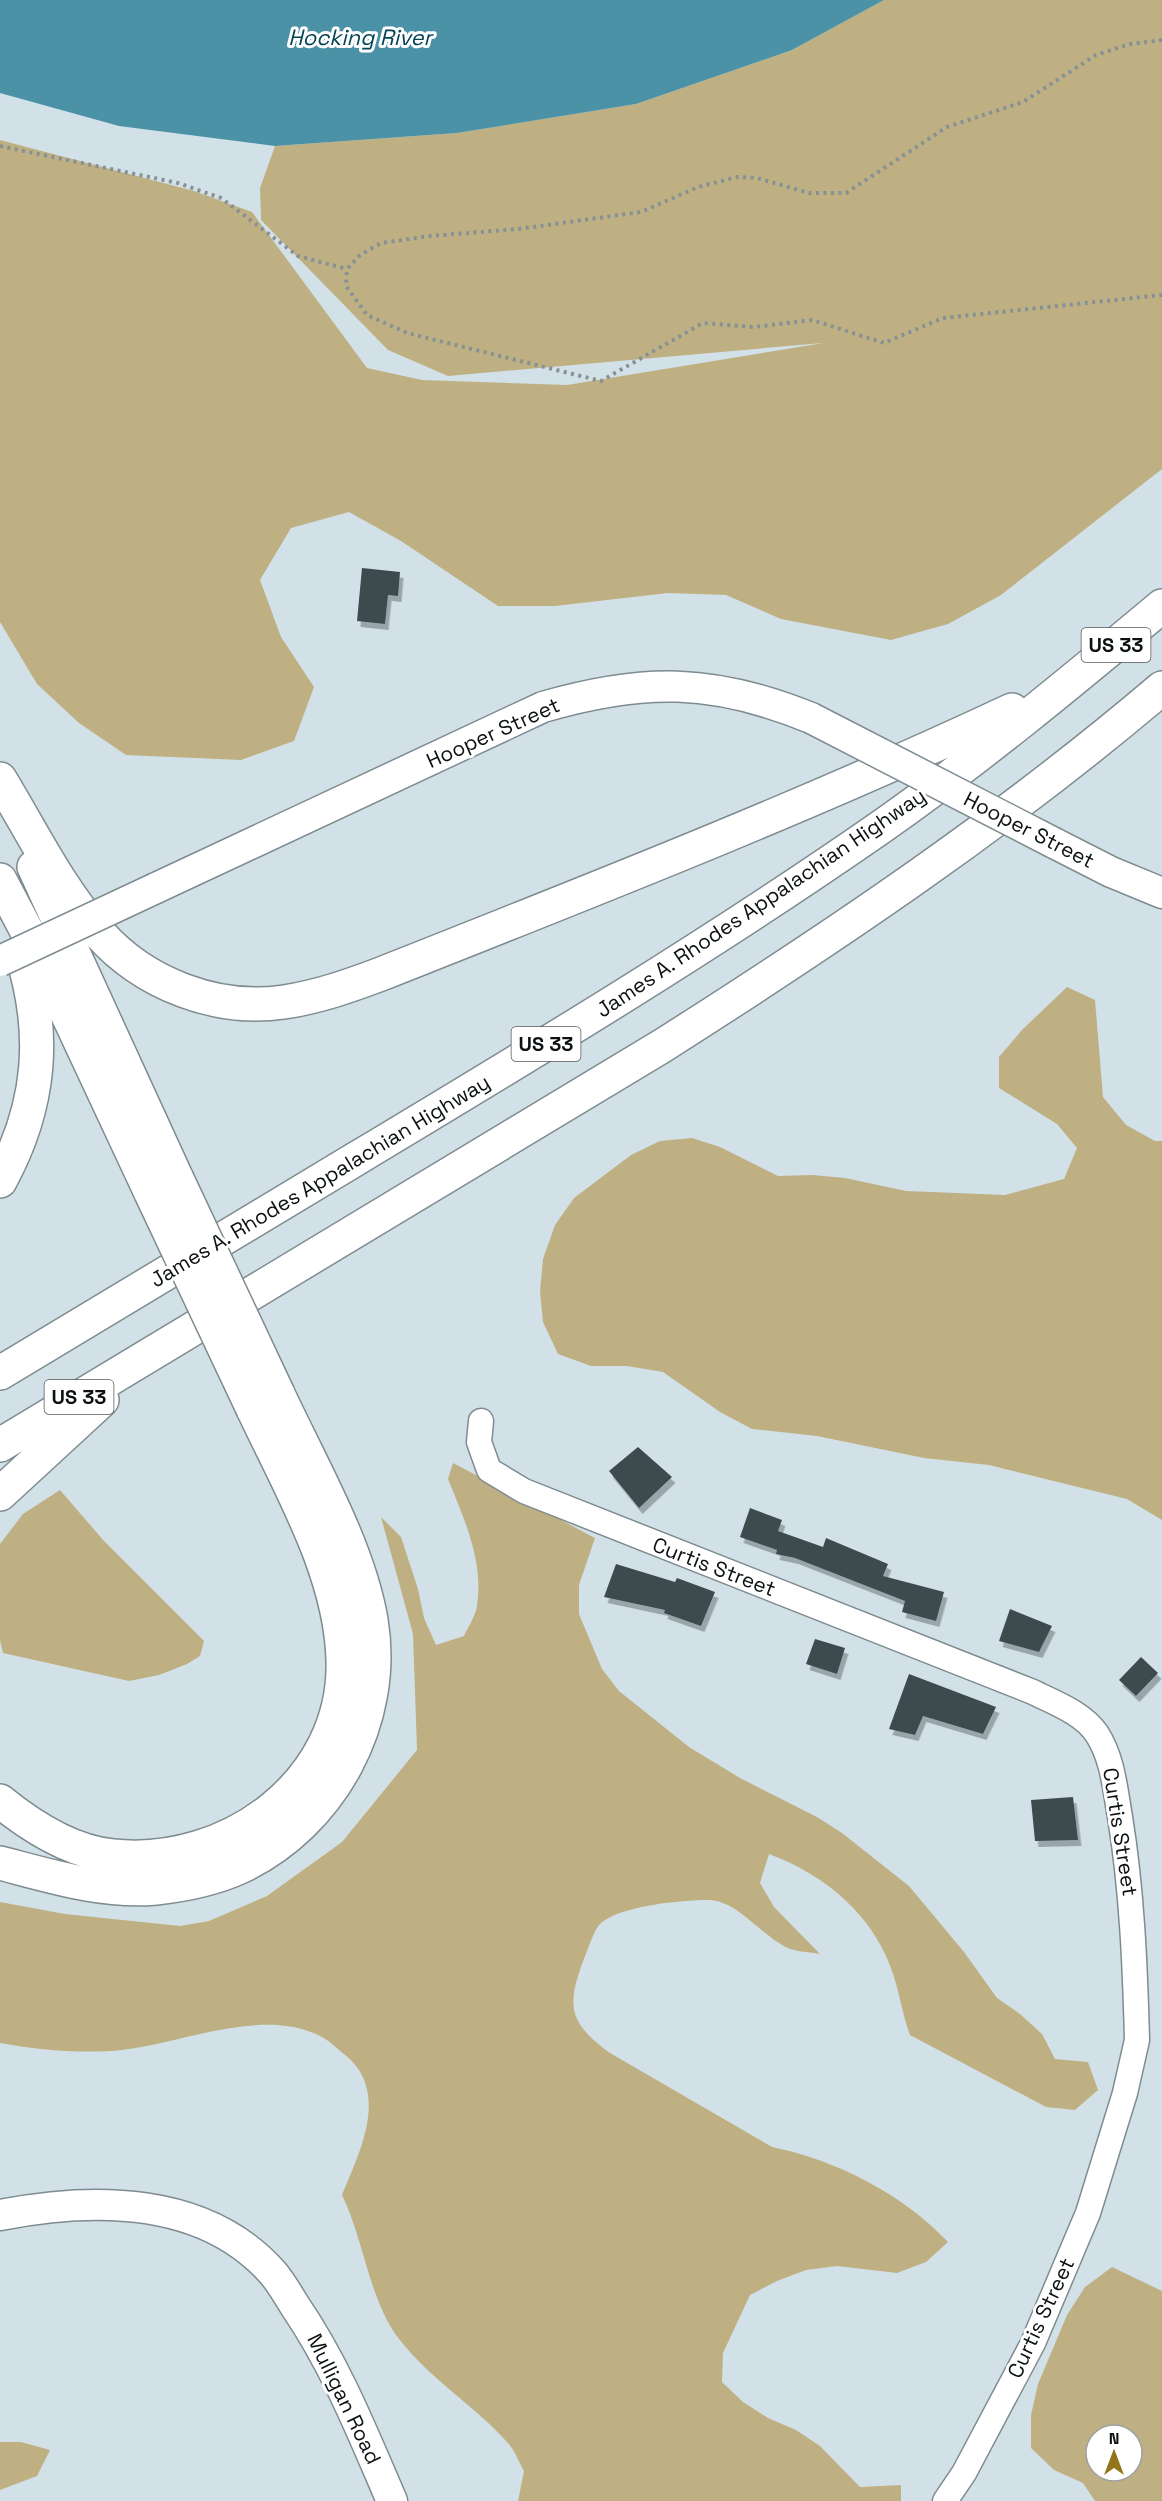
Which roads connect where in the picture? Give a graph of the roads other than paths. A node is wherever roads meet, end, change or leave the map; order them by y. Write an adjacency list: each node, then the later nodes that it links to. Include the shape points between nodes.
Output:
1 (1162, 606): 2 (highway, James A. Rhodes Appalachian Highway / US 33)
2 (1070, 683): 4 (highway, via 879,773 731,835 381,974 329,993 283,1002 246,1004 207,998 168,985 129,962 77,904); 13 (highway, James A. Rhodes Appalachian Highway / US 33, via 884,825 686,957)
3 (1162, 688): 12 (highway, US 33, via 958,847 761,983)
4 (0, 779)
5 (0, 787): 11 (highway)
6 (0, 880): 11 (highway)
7 (0, 888): 10 (highway, via 30,980 38,1043 27,1119)
8 (1162, 893): 9 (street, Hooper Street, bridge, via 1111,872 772,702 730,691 633,686 543,707)
9 (0, 961)
10 (0, 1181)
11 (164, 1186): 14 (highway, bridge)
12 (157, 1350): 16 (highway, US 33); 17 (highway)
13 (0, 1373)
14 (266, 1401): 18 (highway, via 341,1624 344,1662 339,1700 329,1733 311,1766 260,1819 229,1838 194,1851 153,1858 111,1856 70,1845 28,1824); 19 (highway, via 345,1539 371,1621 373,1663 368,1707 356,1745 335,1785 308,1819 278,1844 239,1867 202,1880 154,1888 107,1886)
15 (481, 1421): 22 (street, Curtis Street, via 479,1442 489,1470 524,1491 1033,1692 1081,1718 1097,1733 1106,1752 1128,1869 1137,2040 1132,2065 1088,2213 1033,2343)
16 (0, 1445)
17 (0, 1494)
18 (0, 1801)
19 (0, 1863)
20 (0, 2215): 21 (street, Mulligan Road, via 109,2205 147,2207 185,2216 217,2229 241,2245 273,2274 322,2346)
21 (392, 2501)
22 (945, 2501)

